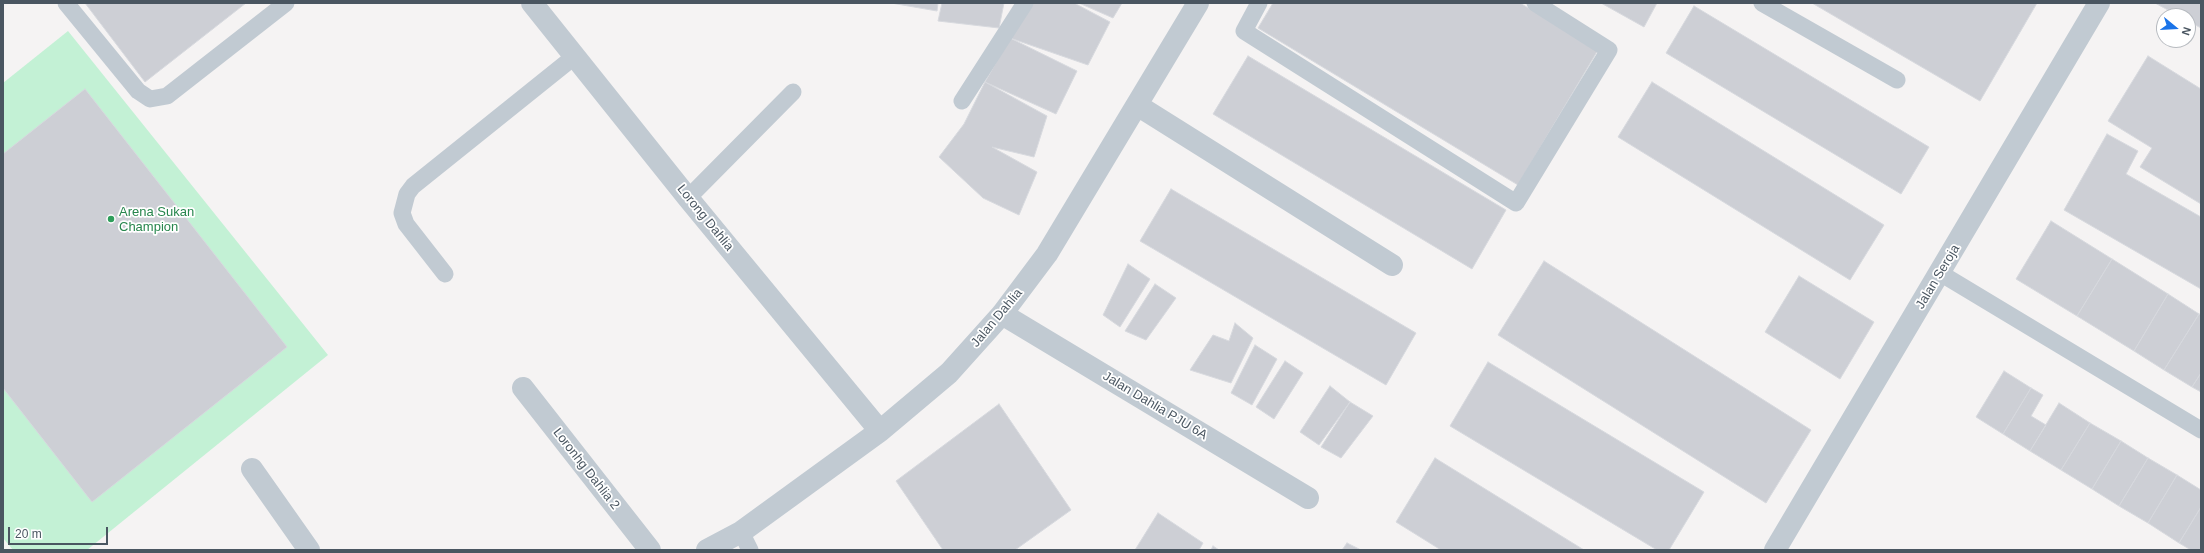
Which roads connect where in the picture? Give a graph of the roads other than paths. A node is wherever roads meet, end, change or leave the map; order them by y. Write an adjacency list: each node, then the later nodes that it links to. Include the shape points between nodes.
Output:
1 (66, 3): 2 (lane, via 138,91 150,100 167,96)
2 (286, 3)
3 (532, 3): 10 (street, Lorong Dahlia)
4 (1025, 3): 13 (lane)
5 (1198, 3): 14 (street, Jalan Dahlia)
6 (1535, 3): 9 (lane, via 1609,50 1516,203 1244,31)
7 (1762, 3): 11 (lane)
8 (2099, 3): 17 (street, Jalan Seroja)
9 (1256, 4)
10 (575, 56): 15 (street, Lorong Dahlia); 18 (lane, via 413,186 407,194 402,213 406,224)
11 (1897, 80)
12 (793, 92): 15 (lane)
13 (962, 101)
14 (1137, 105): 16 (street); 19 (street, Jalan Dahlia, via 1047,254)
15 (688, 198): 22 (street, Lorong Dahlia)
16 (1392, 265)
17 (1940, 273): 21 (lane); 29 (street, Jalan Seroja)
18 (445, 274)
19 (1002, 314): 22 (street, Jalan Dahlia, via 949,373); 24 (street, Jalan Dahlia PJU 6A)
20 (523, 388): 27 (street, Loronhg Dahlia 2)
21 (2201, 430)
22 (880, 431): 25 (street, Jalan Dahlia)
23 (252, 468): 26 (street)
24 (1308, 498)
25 (746, 541): 28 (street, Jalan Dahlia)
26 (309, 550)
27 (650, 550)
28 (707, 550)
29 (1775, 550)

